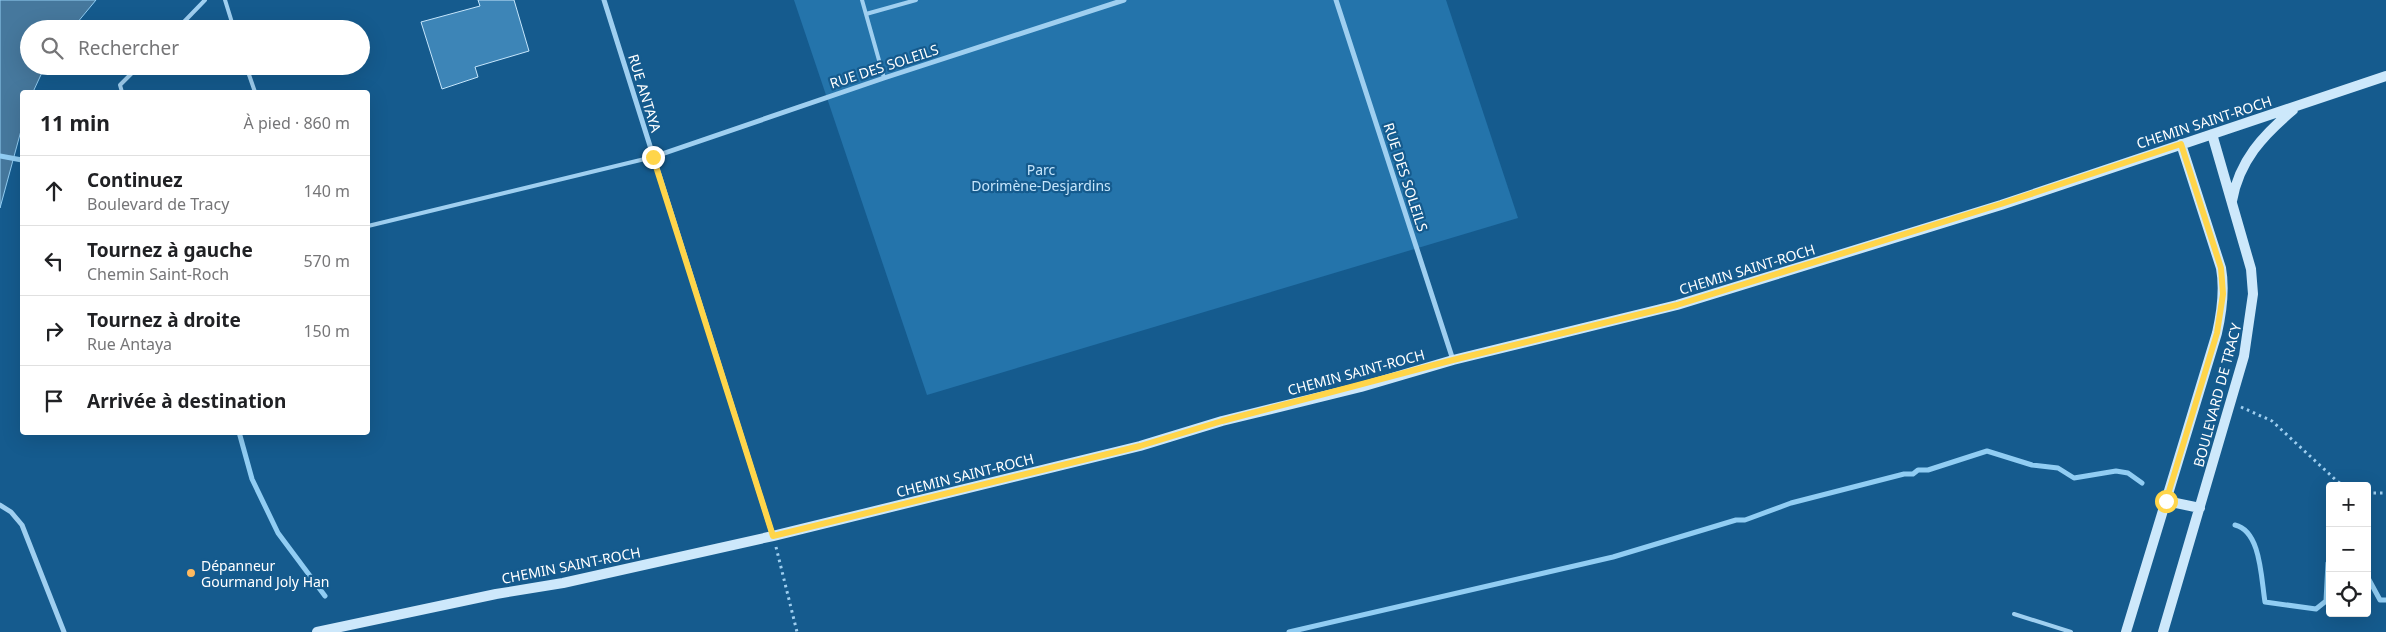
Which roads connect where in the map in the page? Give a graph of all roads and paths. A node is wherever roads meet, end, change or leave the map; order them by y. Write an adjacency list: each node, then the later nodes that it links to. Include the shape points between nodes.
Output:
1 (205, 0): 9 (lane)
2 (225, 0): 10 (lane)
3 (604, 0): 20 (street, RUE ANTAYA)
4 (862, 0): 8 (lane)
5 (916, 0): 8 (lane)
6 (1124, 0): 14 (street, RUE DES SOLEILS)
7 (1336, 0): 23 (street, RUE DES SOLEILS)
8 (866, 14): 14 (lane)
9 (185, 20)
10 (231, 20)
11 (130, 75): 15 (lane, via 120,85)
12 (249, 75): 16 (lane)
13 (2386, 76): 17 (main road, CHEMIN SAINT-ROCH)
14 (884, 78): 20 (street, RUE DES SOLEILS)
15 (121, 90)
16 (254, 90)
17 (2300, 104): 18 (main road, CHEMIN SAINT-ROCH); 21 (main road, via 2258,143 2241,172)
18 (2212, 134): 19 (main road, CHEMIN SAINT-ROCH); 21 (main road, BOULEVARD DE TRACY)
19 (2181, 144): 23 (main road, CHEMIN SAINT-ROCH, via 1677,305); 28 (main road, BOULEVARD DE TRACY, via 2221,268 2223,294 2217,333)
20 (653, 157): 22 (lane); 31 (street, RUE ANTAYA)
21 (2232, 203): 24 (main road, BOULEVARD DE TRACY, via 2251,269 2253,294 2244,356)
22 (370, 226)
23 (1453, 360): 31 (main road, CHEMIN SAINT-ROCH, via 1140,446)
24 (2231, 403): 25 (path, via 2272,422); 30 (main road, BOULEVARD DE TRACY)
25 (2338, 482)
26 (2371, 493): 27 (path)
27 (2386, 493)
28 (2166, 501): 30 (main road); 37 (main road, BOULEVARD DE TRACY)
29 (0, 505): 33 (street, via 22,525)
30 (2200, 508): 38 (main road, BOULEVARD DE TRACY)
31 (773, 536): 34 (main road, CHEMIN SAINT-ROCH, via 563,583); 35 (path)
32 (2014, 614): 36 (lane)
33 (64, 632)
34 (317, 632)
35 (797, 632)
36 (2071, 632)
37 (2126, 632)
38 (2164, 632)

